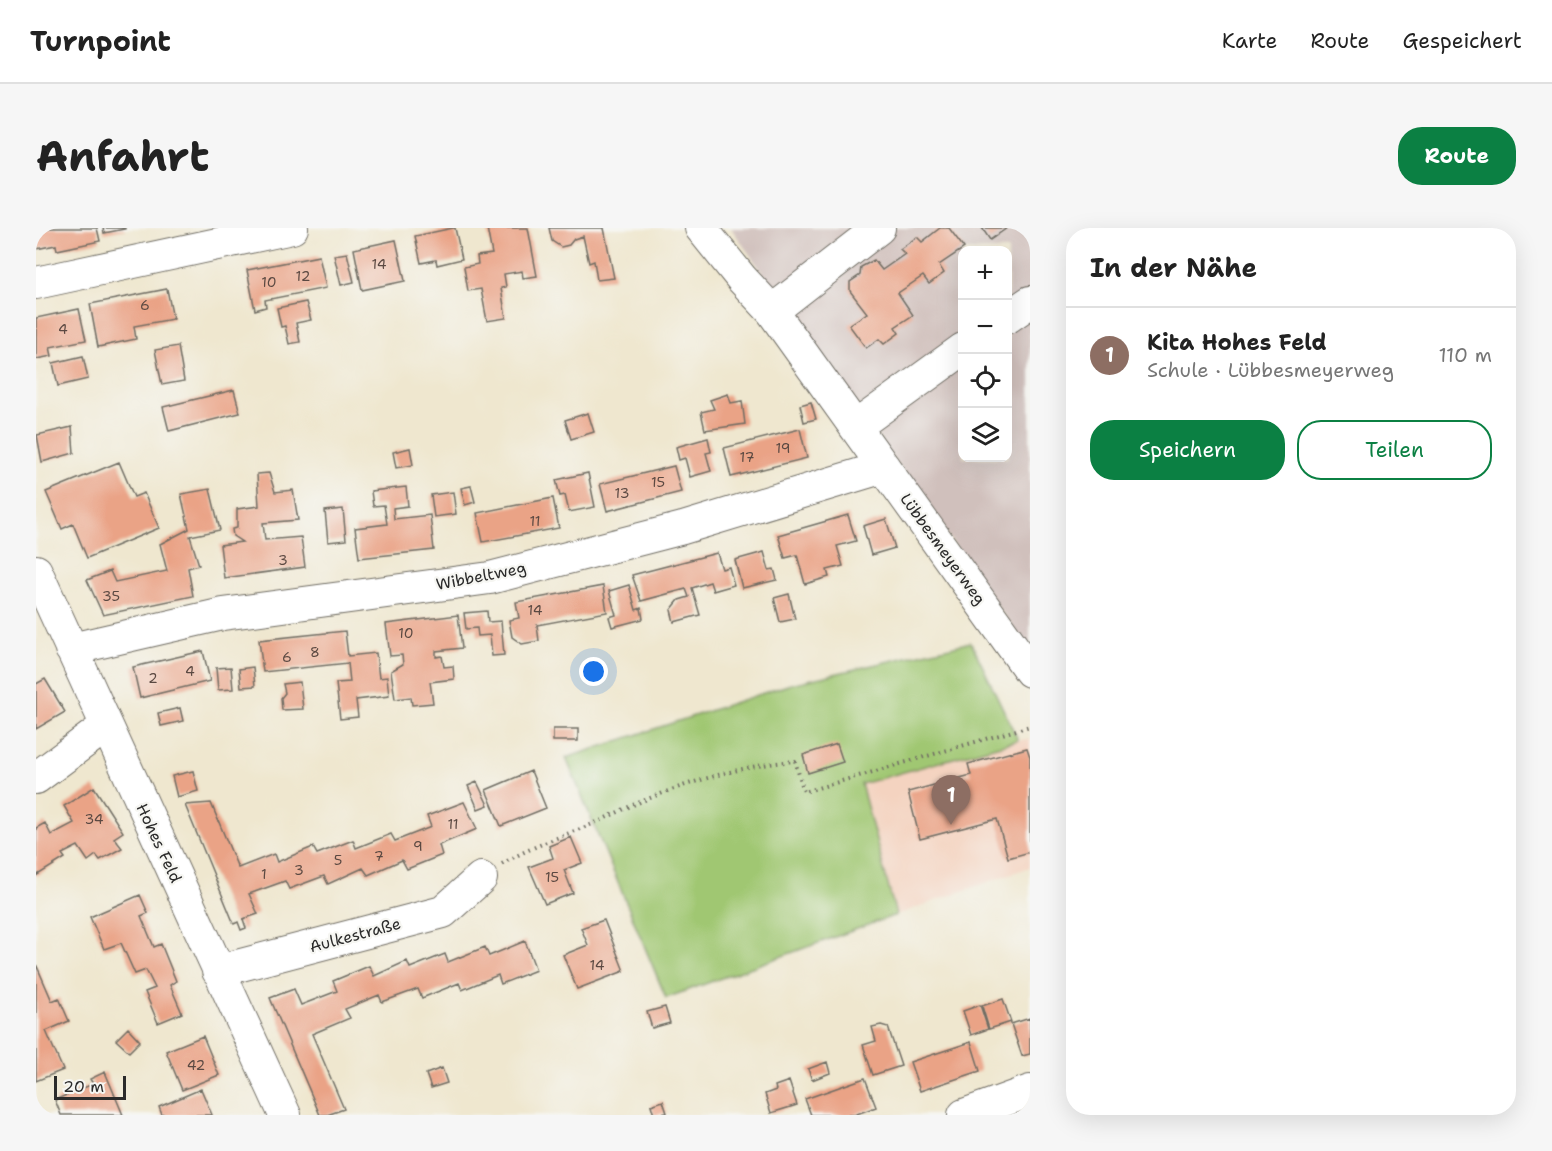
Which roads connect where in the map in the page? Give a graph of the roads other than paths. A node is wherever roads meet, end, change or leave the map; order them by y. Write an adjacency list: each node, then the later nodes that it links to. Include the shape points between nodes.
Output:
1 (292, 228): 4 (street)
2 (701, 228): 6 (street, Lübbesmeyerweg)
3 (879, 228): 6 (street)
4 (36, 283)
5 (1030, 303): 7 (street)
6 (772, 311): 9 (street, Lübbesmeyerweg)
7 (1012, 314)
8 (958, 353): 9 (street)
9 (855, 427): 10 (street, Lübbesmeyerweg)
10 (884, 467): 12 (street, Wibbeltweg, via 683,528 490,578 224,614); 13 (street, Lübbesmeyerweg)
11 (36, 571): 12 (street, Hohes Feld)
12 (71, 649): 14 (street, Hohes Feld)
13 (1030, 671)
14 (106, 726): 15 (street); 17 (street, Hohes Feld)
15 (36, 778)
16 (482, 878): 17 (street, Aulkestraße, via 443,912)
17 (218, 971): 19 (street, Hohes Feld)
18 (1030, 1091): 20 (street)
19 (285, 1115)
20 (964, 1115)

